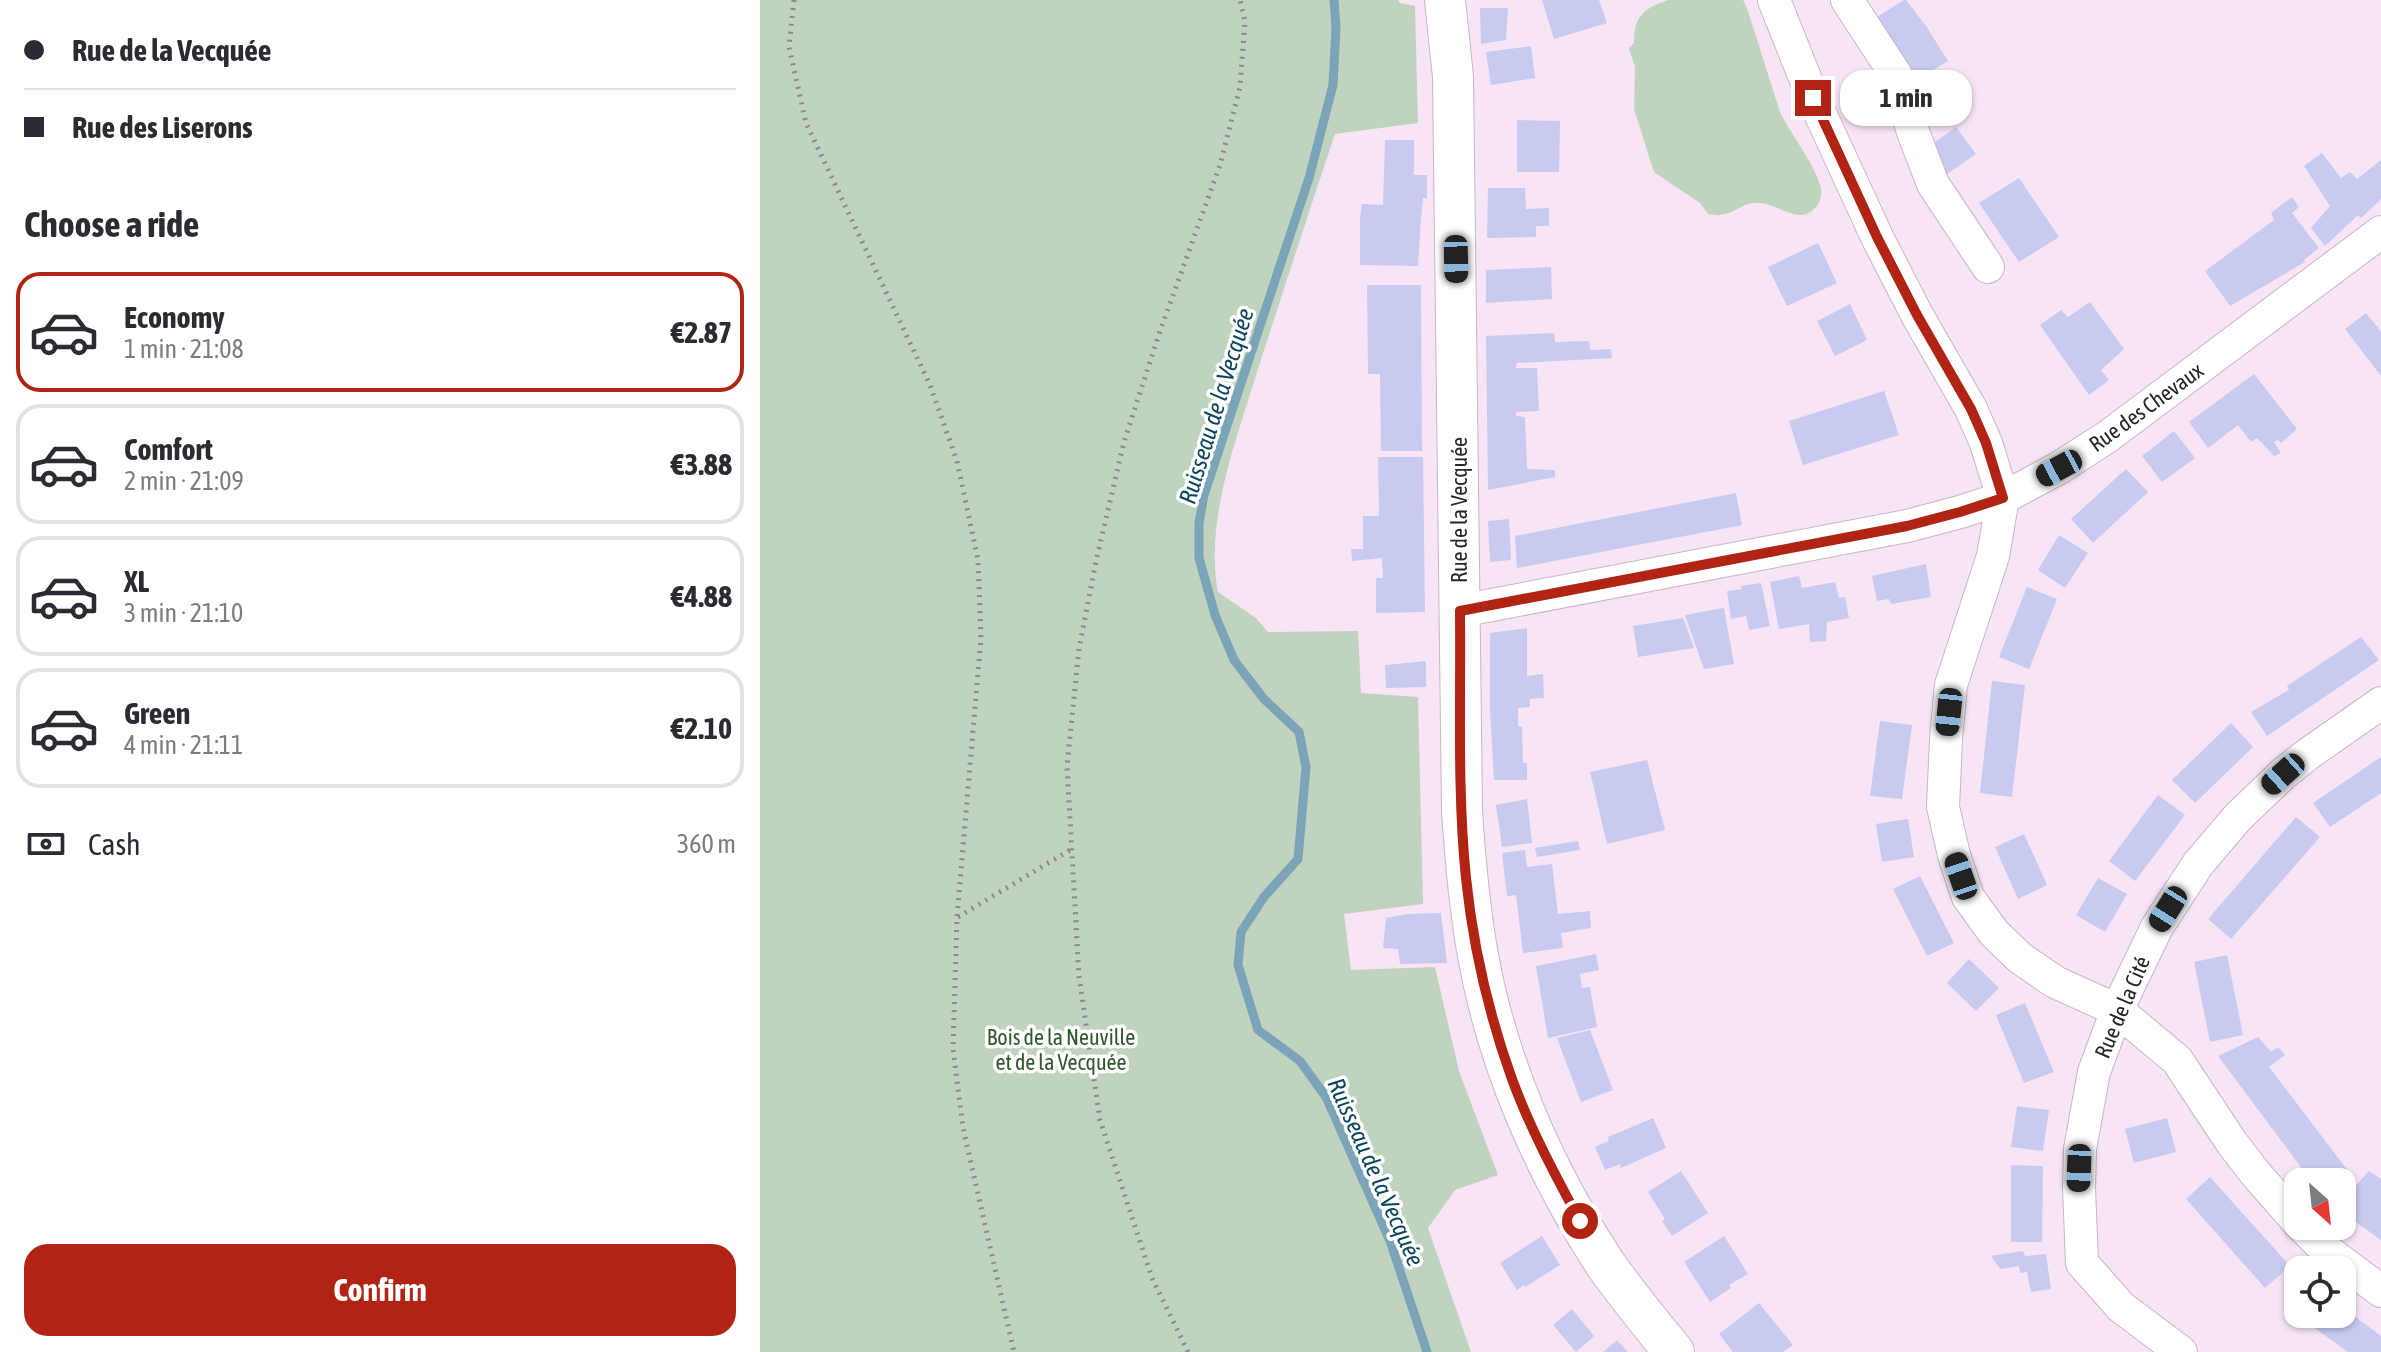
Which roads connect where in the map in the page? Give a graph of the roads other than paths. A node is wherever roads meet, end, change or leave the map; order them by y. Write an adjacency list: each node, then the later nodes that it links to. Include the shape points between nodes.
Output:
1 (1445, 0): 7 (main road, Rue de la Vecquée, via 1453,77)
2 (1774, 0): 6 (street, via 1870,223 1971,409)
3 (1847, 0): 5 (street, via 1907,92 1908,115 1927,170)
4 (2381, 232): 6 (street, Rue des Chevaux, via 2107,437)
5 (1988, 267)
6 (2003, 498): 7 (street, Rue des Chevaux, via 1907,526); 9 (street, via 1993,556 1951,685 1943,807 1968,897 1994,933 2055,982)
7 (1460, 611): 13 (main road, Rue de la Vecquée, via 1466,878 1494,1020 1546,1158 1580,1221 1607,1266)
8 (2381, 703): 9 (street, Rue de la Cité, via 2283,774 2218,840 2157,927)
9 (2117, 1010): 10 (street, via 2177,1060 2232,1143); 14 (street, Rue de la Cité, via 2094,1072 2080,1149 2082,1263 2121,1307)
10 (2284, 1206)
11 (2316, 1240): 12 (street)
12 (2381, 1291)
13 (1674, 1352)
14 (2181, 1352)

